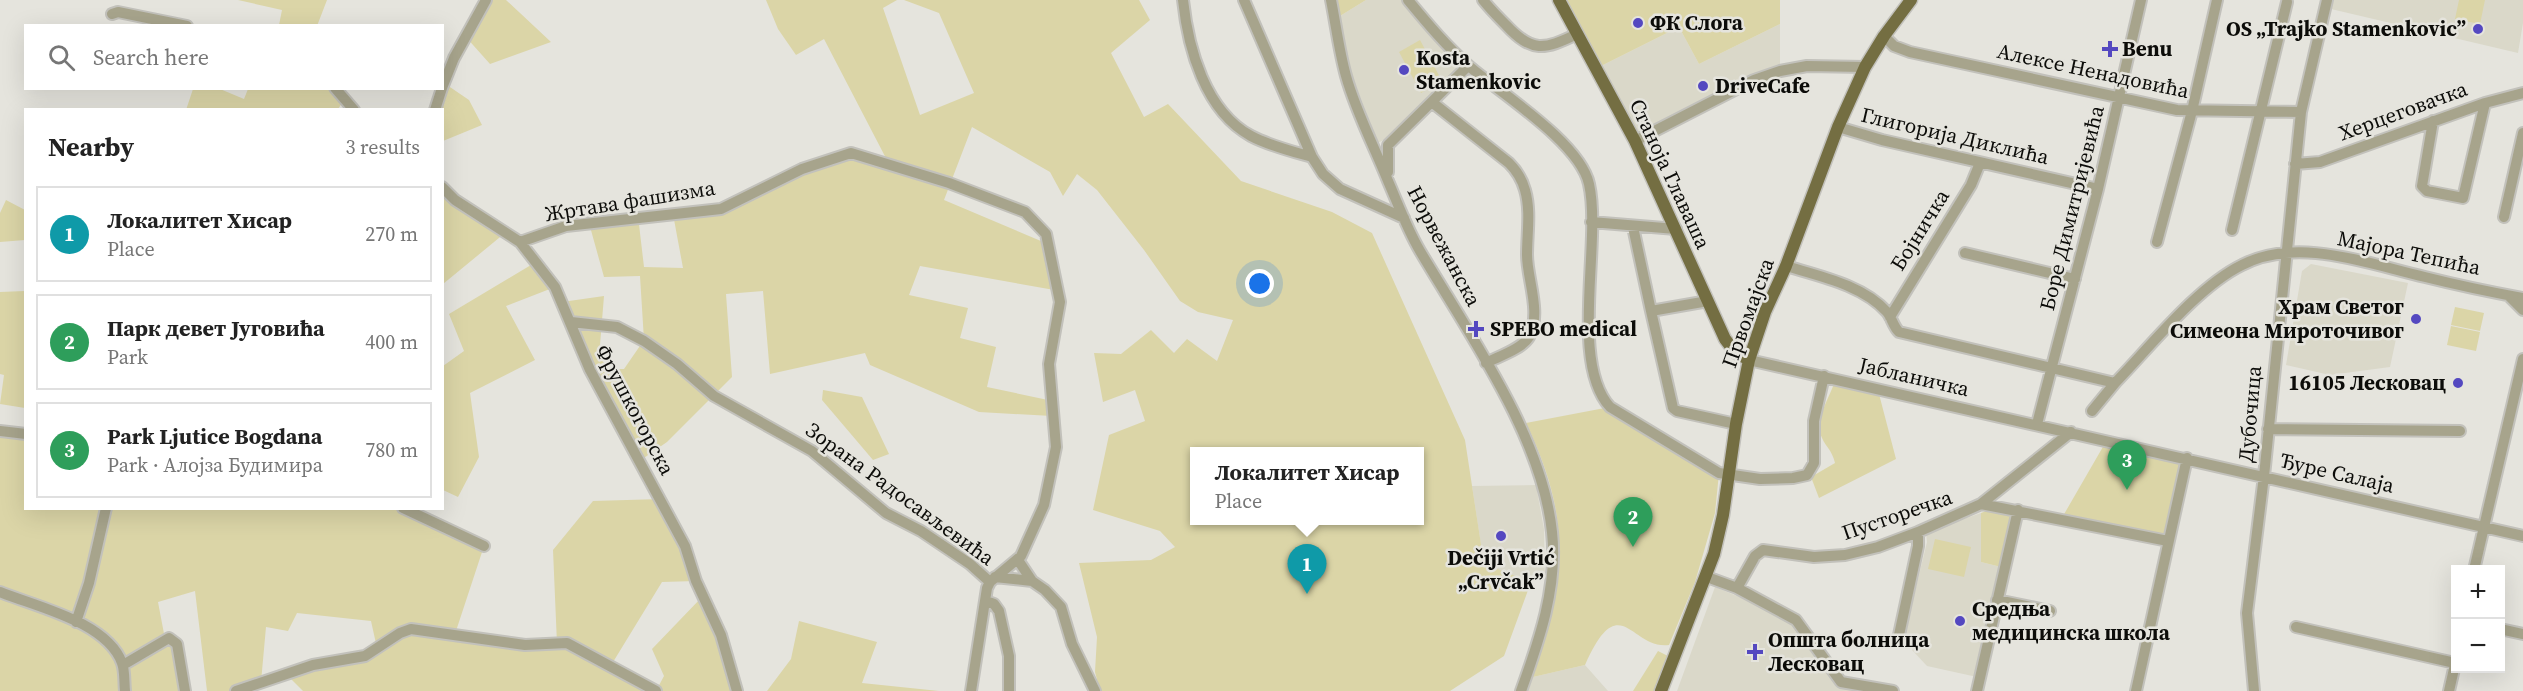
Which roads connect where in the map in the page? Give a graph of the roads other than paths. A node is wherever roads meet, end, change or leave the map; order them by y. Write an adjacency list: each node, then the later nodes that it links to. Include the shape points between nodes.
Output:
1 (486, 0): 19 (street)
2 (1183, 0): 35 (street, via 1194,57 1226,115 1250,136)
3 (1244, 0): 35 (street)
4 (1331, 0): 38 (street, Норвежанска, via 1346,76)
5 (1408, 0): 17 (street)
6 (1483, 0): 15 (street, via 1515,35 1530,45 1547,46)
7 (1559, 0): 15 (main road, Станоја Главаша)
8 (1911, 0): 16 (main road, Првомајска)
9 (2141, 0): 23 (street, Боре Димитријевића)
10 (2217, 0): 28 (street)
11 (2327, 0): 29 (street, Дубочица)
12 (2287, 2): 30 (street)
13 (112, 14): 14 (street)
14 (177, 24)
15 (1577, 34): 34 (main road, Станоја Главаша)
16 (1884, 36): 18 (main road, Првомајска); 23 (street, Алексе Ненадовића, via 1894,46 1910,52)
17 (1468, 66): 24 (street); 43 (street, via 1577,158 1589,183)
18 (1865, 67): 32 (main road, Првомајска); 34 (street, via 1807,66 1780,71 1754,80)
19 (444, 83)
20 (336, 90): 26 (street)
21 (441, 90): 27 (street)
22 (2523, 93): 25 (street, Херцеговачка)
23 (2119, 98): 28 (street, Алексе Ненадовића); 40 (street, Боре Димитријевића)
24 (1433, 103): 38 (street, via 1388,145); 63 (street, via 1509,163 1525,191 1531,329 1526,340)
25 (2485, 103): 31 (street, Херцеговачка); 31 (street, via 2463,198 2427,191 2422,186)
26 (352, 108)
27 (436, 108)
28 (2192, 111): 30 (street, Алексе Ненадовића); 48 (street)
29 (2301, 112): 30 (street, Алексе Ненадовића); 37 (street, Дубочица)
30 (2262, 113): 46 (street)
31 (2433, 121): 37 (street, Херцеговачка, via 2320,162)
32 (1838, 128): 36 (street, Глигорија Диклића); 51 (main road, Првомајска)
33 (2523, 133): 41 (street)
34 (1635, 141): 45 (main road, Станоја Главаша)
35 (1312, 157): 42 (street, via 1340,189)
36 (1980, 163): 40 (street, Глигорија Диклића); 59 (street, Бојничка, via 1971,185)
37 (2295, 164): 50 (street, Дубочица)
38 (1388, 180): 42 (street, Норвежанска)
39 (444, 189): 47 (street, Фрушкогорска)
40 (2098, 189): 52 (street, Боре Димитријевића)
41 (2504, 217)
42 (1404, 218): 63 (street, Норвежанска)
43 (1591, 222): 44 (street); 76 (street, via 1590,337 1593,377 1599,395 1610,407)
44 (1633, 227): 45 (street); 58 (street)
45 (1676, 229): 56 (main road, Станоја Главаша)
46 (2232, 230)
47 (520, 242): 60 (street, Фрушкогорска, via 555,287); 87 (street, Жртава фашизма, via 566,226 721,209 802,170 851,153 949,183 1025,212 1046,234 1060,302 1048,364 1056,447 1044,505)
48 (2157, 242)
49 (1965, 253): 52 (street)
50 (2286, 254): 54 (street, Мајора Тепића, via 2332,255); 66 (street, via 2242,264 2214,283); 70 (street, Дубочица)
51 (1786, 266): 59 (street, via 1846,286 1877,304); 62 (main road, Првомајска)
52 (2075, 279): 64 (street, Боре Димитријевића)
53 (2523, 292): 54 (street)
54 (2509, 296): 55 (street, Мајора Тепића); 57 (street)
55 (2523, 298)
56 (1708, 301): 58 (street); 62 (main road, Станоја Главаша, via 1728,345)
57 (2523, 310)
58 (1651, 311): 68 (street, via 1673,408)
59 (1890, 317): 64 (street, via 1899,332)
60 (571, 322): 90 (street, Зорана Радосављевића, via 617,327 644,340 714,396 812,451 886,513 921,531); 110 (street, Фрушкогорска, via 630,449 681,538 702,597 721,635)
61 (2523, 359): 82 (street)
62 (1749, 360): 65 (street, Јабланичка); 68 (main road, Првомајска)
63 (1485, 363): 114 (street, Норвежанска, via 1537,467 1548,504 1553,548 1546,608)
64 (2053, 367): 66 (street); 69 (street, Боре Димитријевића)
65 (1824, 376): 69 (street, Јабланичка); 76 (street, via 1815,421 1814,463 1807,475 1760,479)
66 (2115, 383): 67 (street)
67 (2092, 411)
68 (1736, 424): 76 (main road, Првомајска)
69 (2037, 424): 73 (street, Јабланичка)
70 (2268, 429): 72 (street); 77 (street, Дубочица)
71 (0, 431): 74 (street)
72 (2460, 431)
73 (2071, 432): 75 (street, Ђуре Салаја); 78 (street, Пусторечка)
74 (24, 434)
75 (2187, 458): 77 (street, Ђуре Салаја); 85 (street)
76 (1728, 476): 89 (main road, Првомајска)
77 (2264, 476): 82 (street, Ђуре Салаја); 118 (street, Дубочица, via 2247,613)
78 (1981, 504): 81 (street, Пусторечка); 83 (street, Пусторечка)
79 (106, 510): 97 (street)
80 (407, 510): 86 (street)
81 (2018, 510): 85 (street, Пусторечка); 94 (street)
82 (2483, 526): 84 (street, Ђуре Салаја); 88 (street)
83 (1918, 532): 92 (street, Пусторечка, via 1845,555 1814,557 1763,550 1755,556); 101 (street)
84 (2523, 536)
85 (2168, 541): 117 (street)
86 (484, 546)
87 (1018, 560): 90 (street, Жртава фашизма); 91 (street)
88 (2475, 565)
89 (1707, 577): 92 (street); 105 (main road, Првомајска)
90 (992, 580): 91 (street); 95 (street)
91 (1032, 581): 113 (street, via 1061,607 1072,644)
92 (1737, 588): 115 (street, via 1796,620 1839,680)
93 (0, 592): 97 (street)
94 (1997, 600): 96 (street); 116 (street)
95 (986, 601): 111 (street); 112 (street, via 999,611 1009,656)
96 (2050, 611)
97 (76, 622): 103 (street, via 97,632 116,651)
98 (2296, 627): 102 (street)
99 (2505, 630): 100 (street)
100 (2523, 634)
101 (1899, 635)
102 (2451, 660)
103 (123, 665): 106 (street); 107 (street, via 169,638 177,644)
104 (2453, 673): 119 (street)
105 (1663, 690)
106 (125, 691)
107 (185, 691)
108 (236, 691): 109 (street, via 313,664 365,656 411,629 525,645 567,643)
109 (656, 691)
110 (737, 691)
111 (971, 691)
112 (1009, 691)
113 (1095, 691)
114 (1521, 691)
115 (1893, 691)
116 (1977, 691)
117 (2136, 691)
118 (2254, 691)
119 (2449, 691)

